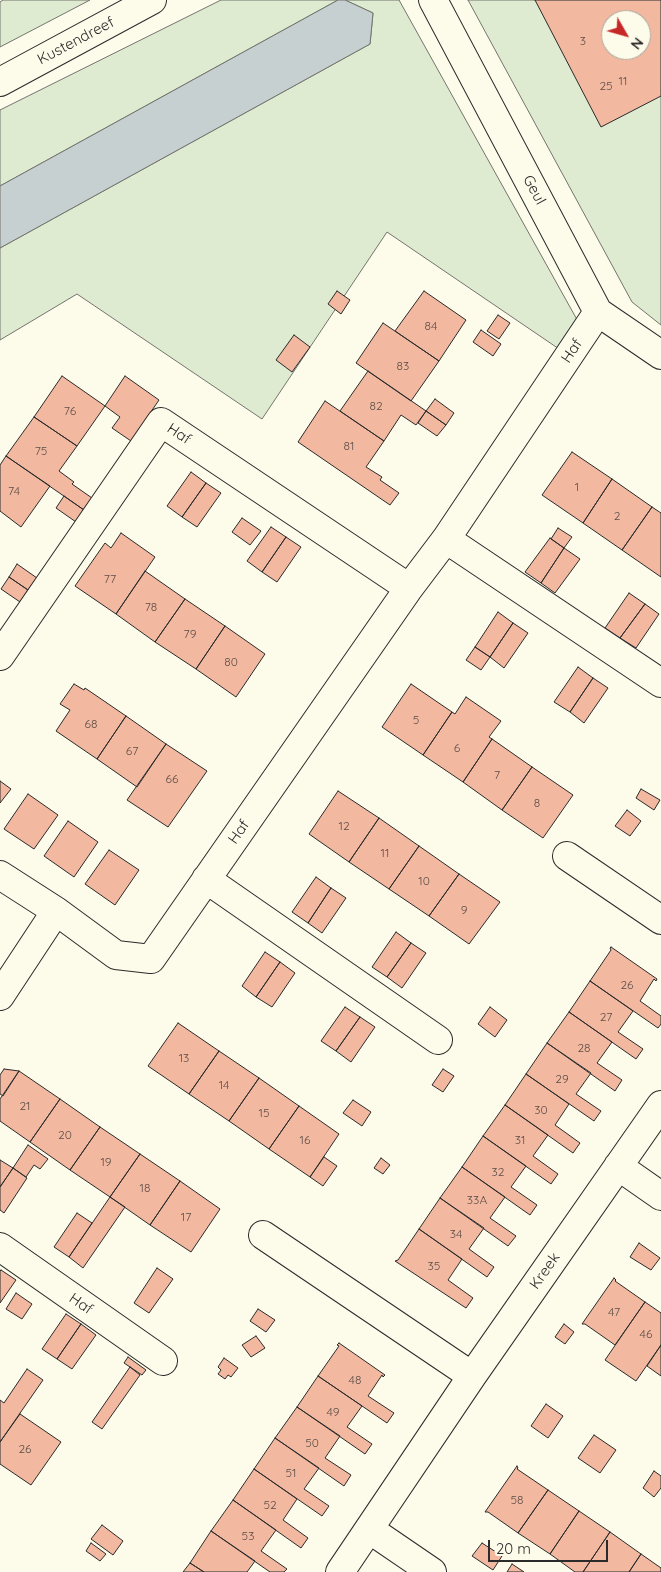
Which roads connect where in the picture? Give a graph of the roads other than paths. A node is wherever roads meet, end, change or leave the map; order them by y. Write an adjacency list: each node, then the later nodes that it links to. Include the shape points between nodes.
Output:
1 (152, 0): 3 (street, Kustendreef)
2 (434, 0): 4 (street, Geul)
3 (0, 82)
4 (598, 312): 5 (street, Geul); 6 (street, Haf)
5 (661, 355)
6 (446, 539): 7 (street, Haf); 9 (street)
7 (409, 588): 8 (street, Haf, via 161,422); 12 (street, Haf)
8 (0, 656)
9 (661, 683)
10 (567, 856): 14 (street)
11 (0, 874): 13 (street, Haf)
12 (206, 879): 13 (street, Haf, via 151,959 116,955); 16 (street)
13 (56, 911): 15 (street)
14 (661, 920)
15 (0, 996)
16 (438, 1040)
17 (661, 1105): 18 (street, Kreek)
18 (618, 1166): 19 (street); 23 (street, Kreek)
19 (661, 1196)
20 (263, 1235): 23 (street)
21 (0, 1247): 22 (street, Haf)
22 (163, 1361)
23 (472, 1376): 24 (street, Kreek)
24 (369, 1529): 25 (street, Kreek); 26 (street)
25 (340, 1572)
26 (432, 1572)

